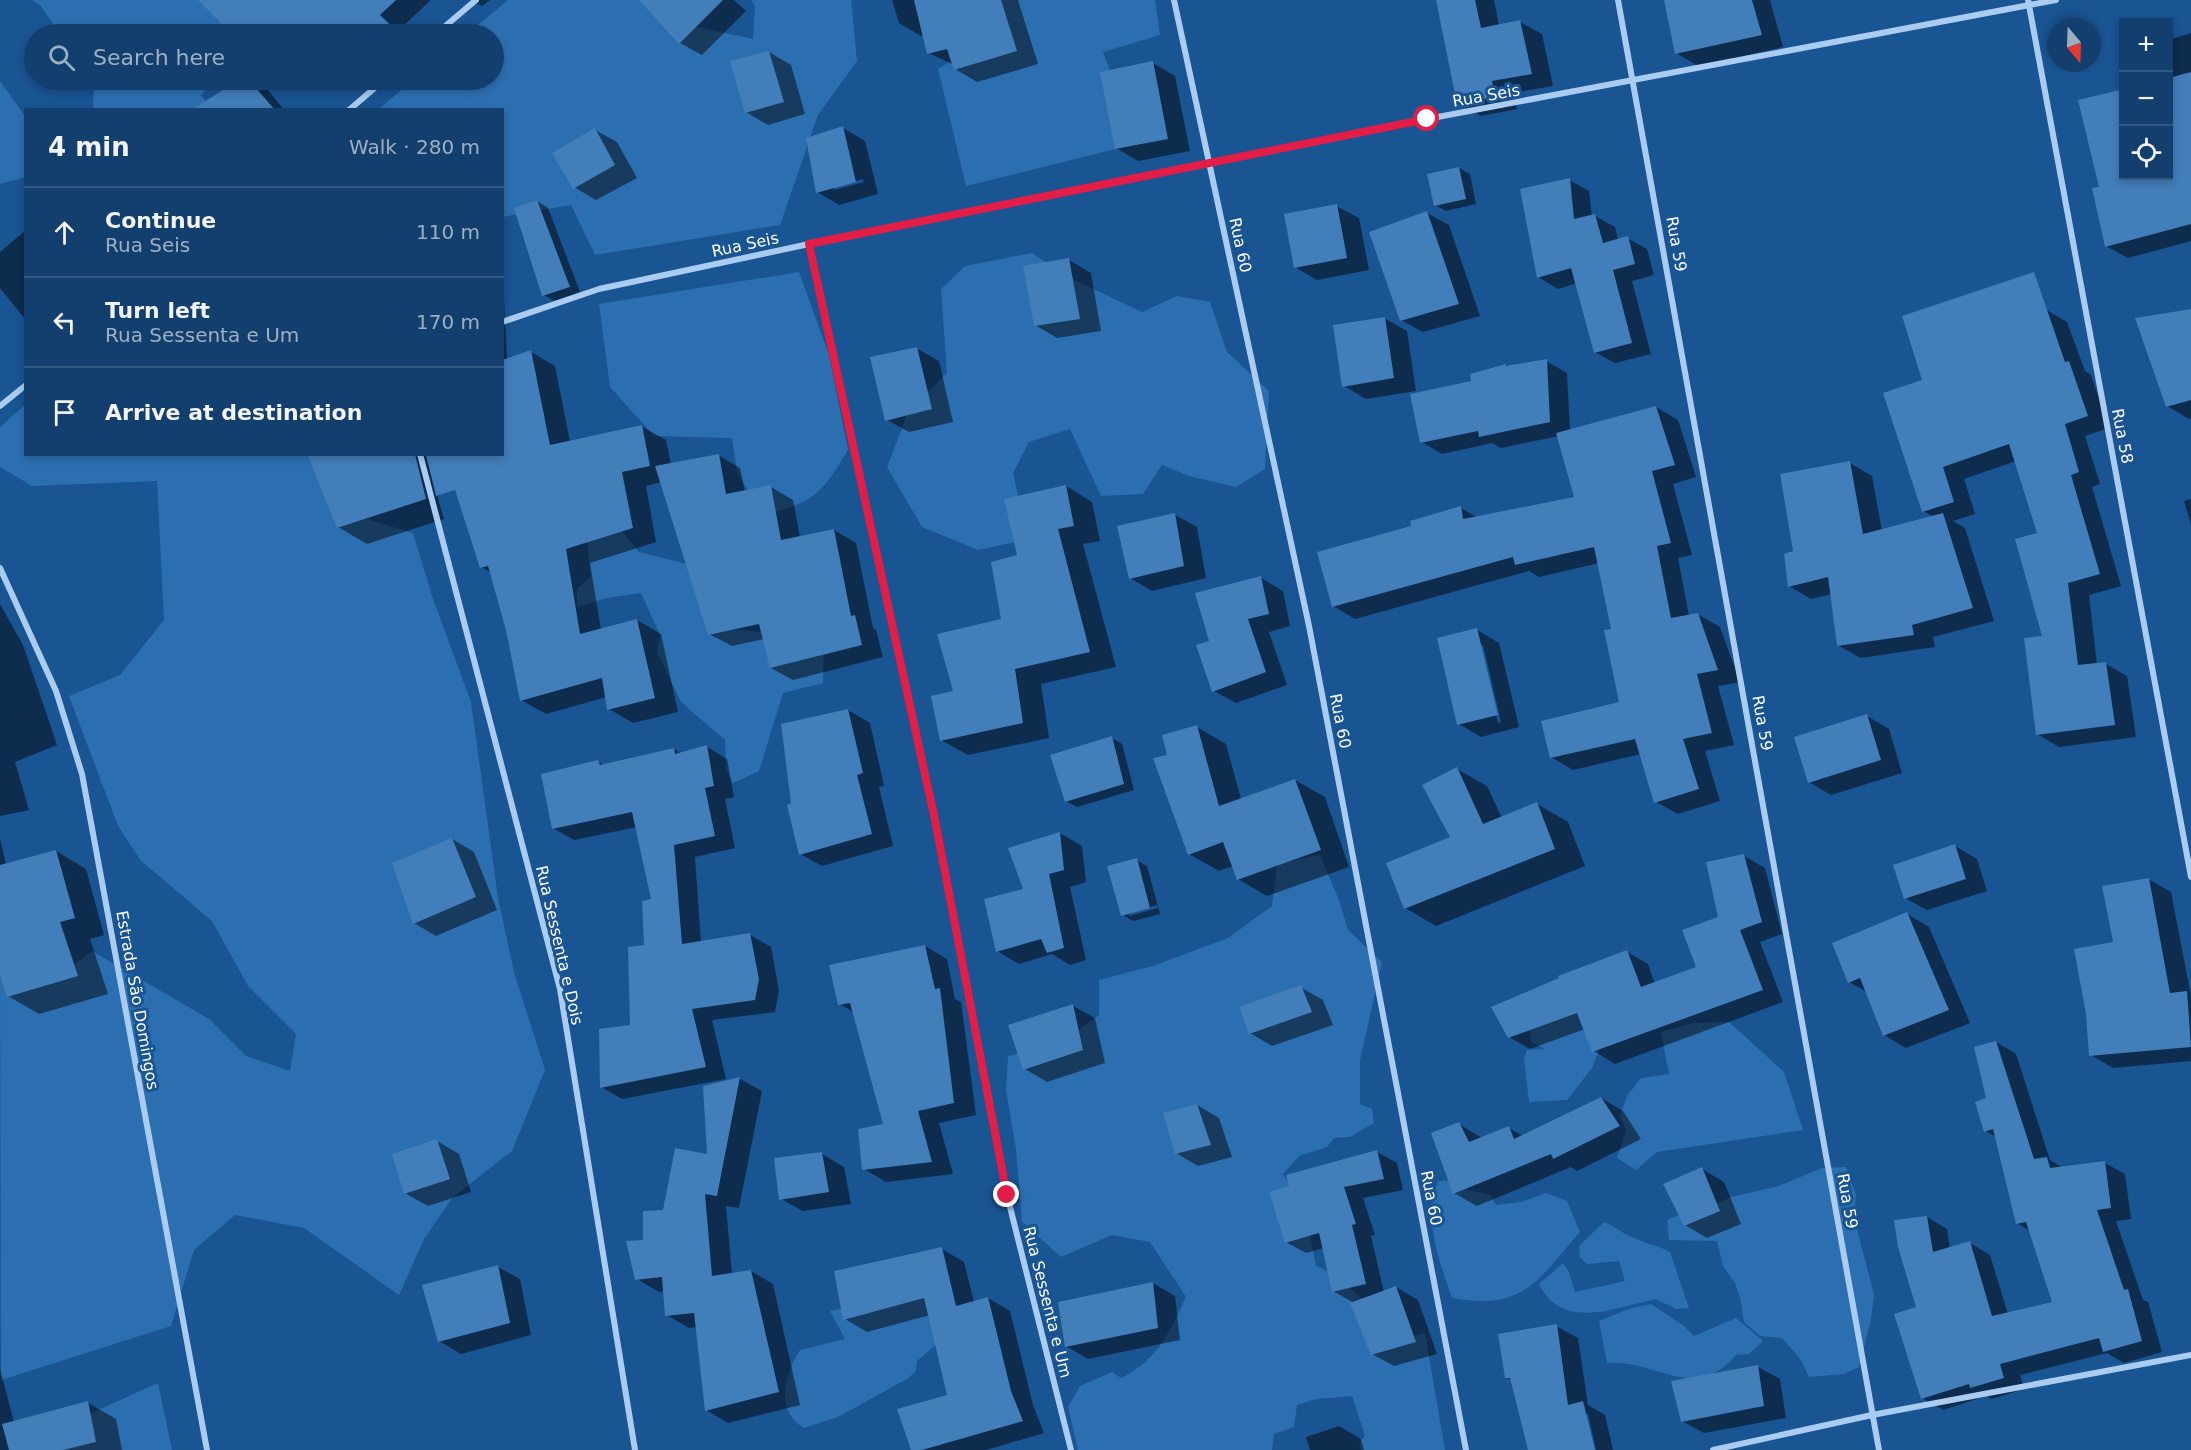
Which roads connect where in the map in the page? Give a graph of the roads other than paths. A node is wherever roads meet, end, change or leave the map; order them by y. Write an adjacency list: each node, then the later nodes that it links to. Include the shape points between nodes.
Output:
1 (476, 0): 6 (street)
2 (1174, 0): 10 (street, Rua 60)
3 (1618, 0): 7 (street, Rua 59)
4 (2056, 0): 5 (street, Rua Seis)
5 (2029, 3): 7 (street, Rua Seis); 17 (street, Rua 58)
6 (448, 24)
7 (1635, 82): 10 (street, Rua Seis); 19 (street, Rua 59)
8 (372, 90): 9 (street)
9 (351, 108)
10 (1209, 164): 11 (street, Rua Seis); 23 (street, Rua 60, via 1310,626)
11 (809, 244): 12 (street, Rua Seis, via 599,289); 22 (street, Rua Sessenta e Um, via 935,820 1007,1195)
12 (504, 321)
13 (24, 387): 14 (street)
14 (0, 406)
15 (421, 456): 21 (street, Rua Sessenta e Dois, via 560,989)
16 (0, 568): 20 (street, Estrada São Domingos, via 56,691 82,774)
17 (2191, 877)
18 (2191, 1355): 19 (street)
19 (1872, 1415): 24 (street); 25 (street, Rua 59)
20 (207, 1450)
21 (635, 1450)
22 (1071, 1450)
23 (1466, 1450)
24 (1713, 1450)
25 (1879, 1450)

